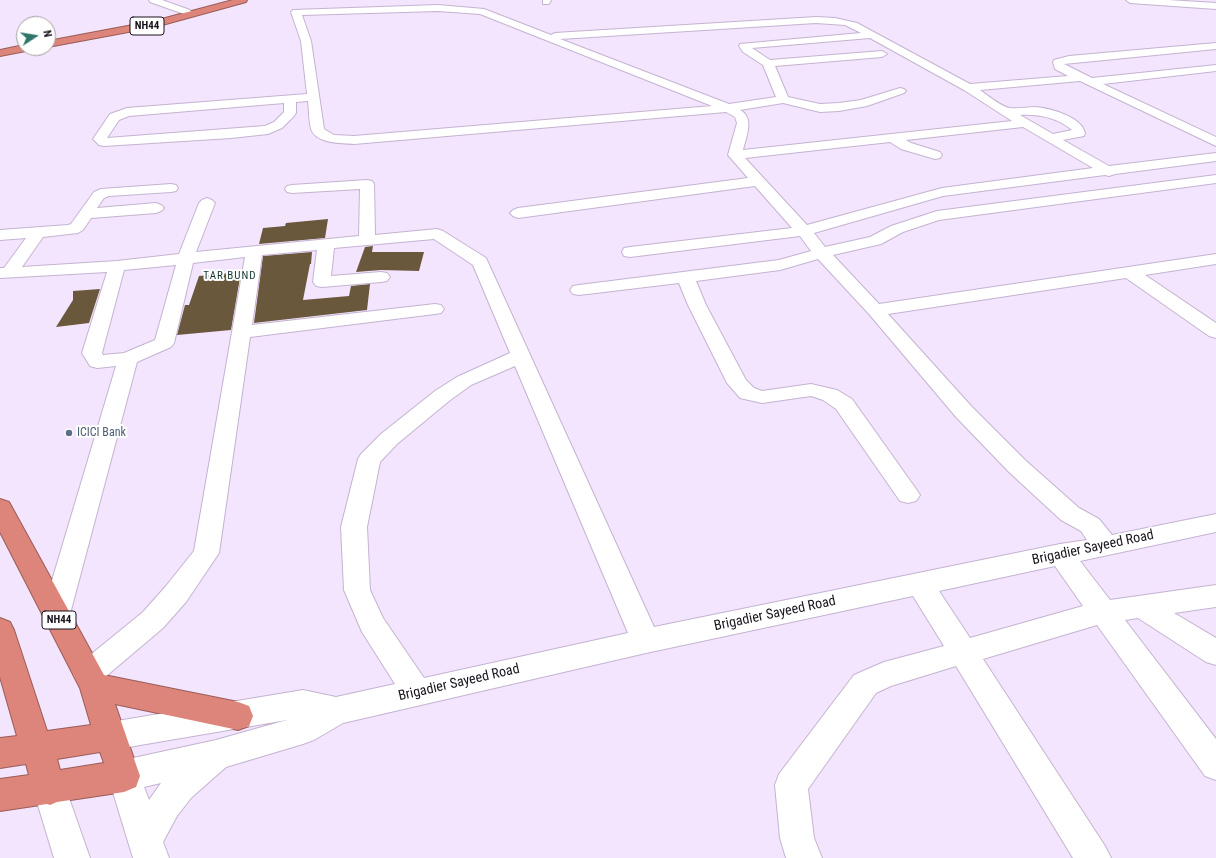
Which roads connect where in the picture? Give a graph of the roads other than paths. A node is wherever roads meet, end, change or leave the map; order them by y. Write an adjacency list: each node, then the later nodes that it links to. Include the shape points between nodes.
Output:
1 (153, 0): 7 (street, via 172,7)
2 (230, 0): 7 (highway, NH44)
3 (244, 0): 11 (highway, NH44, via 155,24)
4 (1130, 0): 5 (street)
5 (1185, 2): 6 (street)
6 (1216, 6)
7 (186, 7): 10 (highway, NH44, via 149,22)
8 (870, 35): 9 (street, via 854,25 830,20); 18 (street, via 744,46); 23 (street)
9 (548, 37): 27 (street, via 481,11 438,8 296,12 306,41); 30 (street)
10 (56, 41)
11 (56, 42)
12 (1216, 46): 21 (street, via 1058,62 1059,67)
13 (16, 47): 14 (highway)
14 (0, 50)
15 (16, 50): 16 (highway)
16 (0, 53)
17 (882, 54): 18 (street)
18 (768, 63): 29 (street)
19 (1216, 68): 20 (street)
20 (1174, 73): 21 (street); 22 (street)
21 (1085, 80): 23 (street); 26 (street)
22 (1193, 81)
23 (968, 88): 31 (street)
24 (900, 91): 29 (street, via 863,103 839,107 820,108)
25 (1137, 91): 26 (street)
26 (1113, 93): 35 (street)
27 (314, 97): 28 (street); 30 (street, via 318,130 323,136 354,140)
28 (290, 98): 28 (street, via 290,113 278,125 268,130 104,142 100,139 114,117 127,112)
29 (783, 99): 30 (street)
30 (728, 108): 36 (street, via 741,115 743,123)
31 (1006, 112): 32 (street); 34 (street, via 1048,112 1078,128 1079,133)
32 (1025, 123): 33 (street); 34 (street)
33 (893, 138): 36 (street); 37 (street, via 904,152)
34 (1050, 138): 39 (street)
35 (1216, 142)
36 (736, 155): 41 (street)
37 (935, 155)
38 (1216, 157): 39 (street)
39 (1109, 172): 48 (street, via 942,192)
40 (1216, 179): 55 (street, via 937,216 897,229 875,240)
41 (759, 181): 46 (street); 48 (street)
42 (171, 188): 47 (street, via 106,192 99,195)
43 (292, 189): 51 (street, via 367,184)
44 (207, 204): 56 (street)
45 (156, 208): 47 (street)
46 (518, 213)
47 (86, 214): 49 (street, via 78,227 72,230)
48 (804, 231): 54 (street); 55 (street)
49 (38, 232): 50 (street); 59 (street)
50 (0, 235)
51 (367, 241): 52 (street); 68 (street, via 437,234 480,262)
52 (326, 244): 53 (street); 61 (street, via 322,282)
53 (254, 251): 56 (street); 66 (street)
54 (630, 252)
55 (821, 253): 62 (street, via 780,265); 65 (street)
56 (186, 258): 58 (street); 69 (street, via 164,343)
57 (1216, 259): 60 (street)
58 (117, 266): 59 (street); 69 (street, via 92,353 97,362)
59 (5, 272)
60 (1129, 272): 65 (street); 67 (street)
61 (382, 277)
62 (686, 278): 63 (street); 70 (street, via 736,383 747,393 762,397 811,390 830,395 844,404)
63 (579, 290)
64 (435, 309): 66 (street)
65 (875, 310): 73 (street, via 964,412 1017,466 1070,514 1071,526)
66 (242, 332): 84 (street, via 206,553 153,620)
67 (1216, 332)
68 (521, 356): 81 (street); 85 (street, via 464,381 389,439 369,459 354,526 357,590 372,624)
69 (128, 359): 79 (street)
70 (908, 495)
71 (0, 508): 79 (highway, NH44)
72 (1216, 523): 73 (street, Brigadier Sayeed Road)
73 (1097, 546): 74 (street, Brigadier Sayeed Road)
74 (1060, 554): 75 (street, Brigadier Sayeed Road); 78 (street)
75 (920, 584): 81 (street, Brigadier Sayeed Road); 82 (street)
76 (1216, 596): 77 (street)
77 (1141, 606): 78 (street); 83 (street)
78 (1103, 612): 82 (street); 92 (street)
79 (56, 614): 84 (highway, NH44)
80 (0, 630): 89 (highway)
81 (646, 641): 85 (street, Brigadier Sayeed Road)
82 (963, 652): 98 (street, via 884,674 865,684 791,785 797,838); 99 (street)
83 (1216, 653)
84 (91, 680): 87 (highway); 88 (highway, NH44)
85 (417, 692): 86 (street, Brigadier Sayeed Road)
86 (336, 711): 87 (street, Brigadier Sayeed Road, via 303,704); 91 (street, Brigadier Sayeed Road, via 303,730)
87 (238, 716): 88 (street, Brigadier Sayeed Road)
88 (111, 736): 89 (highway); 93 (highway, NH44)
89 (37, 748): 90 (highway); 94 (highway)
90 (0, 753)
91 (216, 755): 93 (street, Brigadier Sayeed Road); 96 (street, via 179,787 165,804)
92 (1216, 765)
93 (124, 776): 94 (highway); 96 (street)
94 (50, 789): 95 (highway); 97 (street)
95 (0, 795)
96 (148, 848)
97 (72, 858)
98 (804, 858)
99 (1093, 858)

